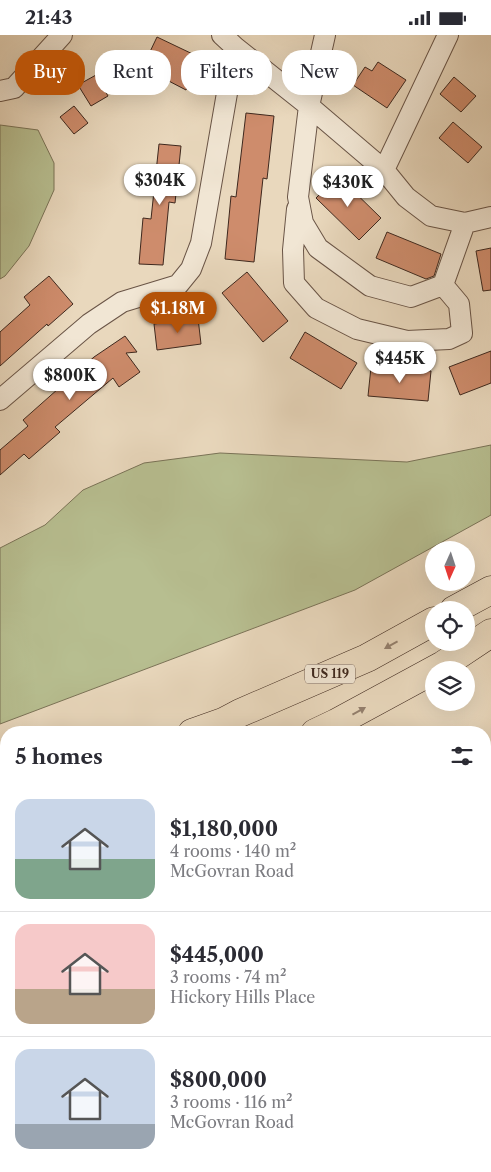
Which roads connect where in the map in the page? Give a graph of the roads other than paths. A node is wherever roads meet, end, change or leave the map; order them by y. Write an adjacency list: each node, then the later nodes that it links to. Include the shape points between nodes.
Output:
1 (62, 35): 5 (street, via 14,88)
2 (324, 35): 6 (street)
3 (448, 35): 7 (street)
4 (228, 41): 6 (street); 12 (street, via 201,243 191,269 178,285 122,301 89,324)
5 (0, 91)
6 (309, 106): 7 (street); 8 (street)
7 (384, 170): 10 (street, via 406,197 431,215)
8 (298, 197): 11 (street, via 302,223 318,248 370,286 411,297); 11 (street, via 293,250 294,283 316,308 356,329 407,341 449,339 462,333 459,304)
9 (491, 217): 10 (street)
10 (465, 223): 11 (street)
11 (443, 285)
12 (0, 400)
13 (491, 590): 14 (highway)
14 (471, 601)
15 (425, 626): 17 (highway, US 119, one-way to 17, via 367,658)
16 (491, 633): 18 (highway, one-way to 16, via 443,665)
17 (214, 726)
18 (330, 726)

